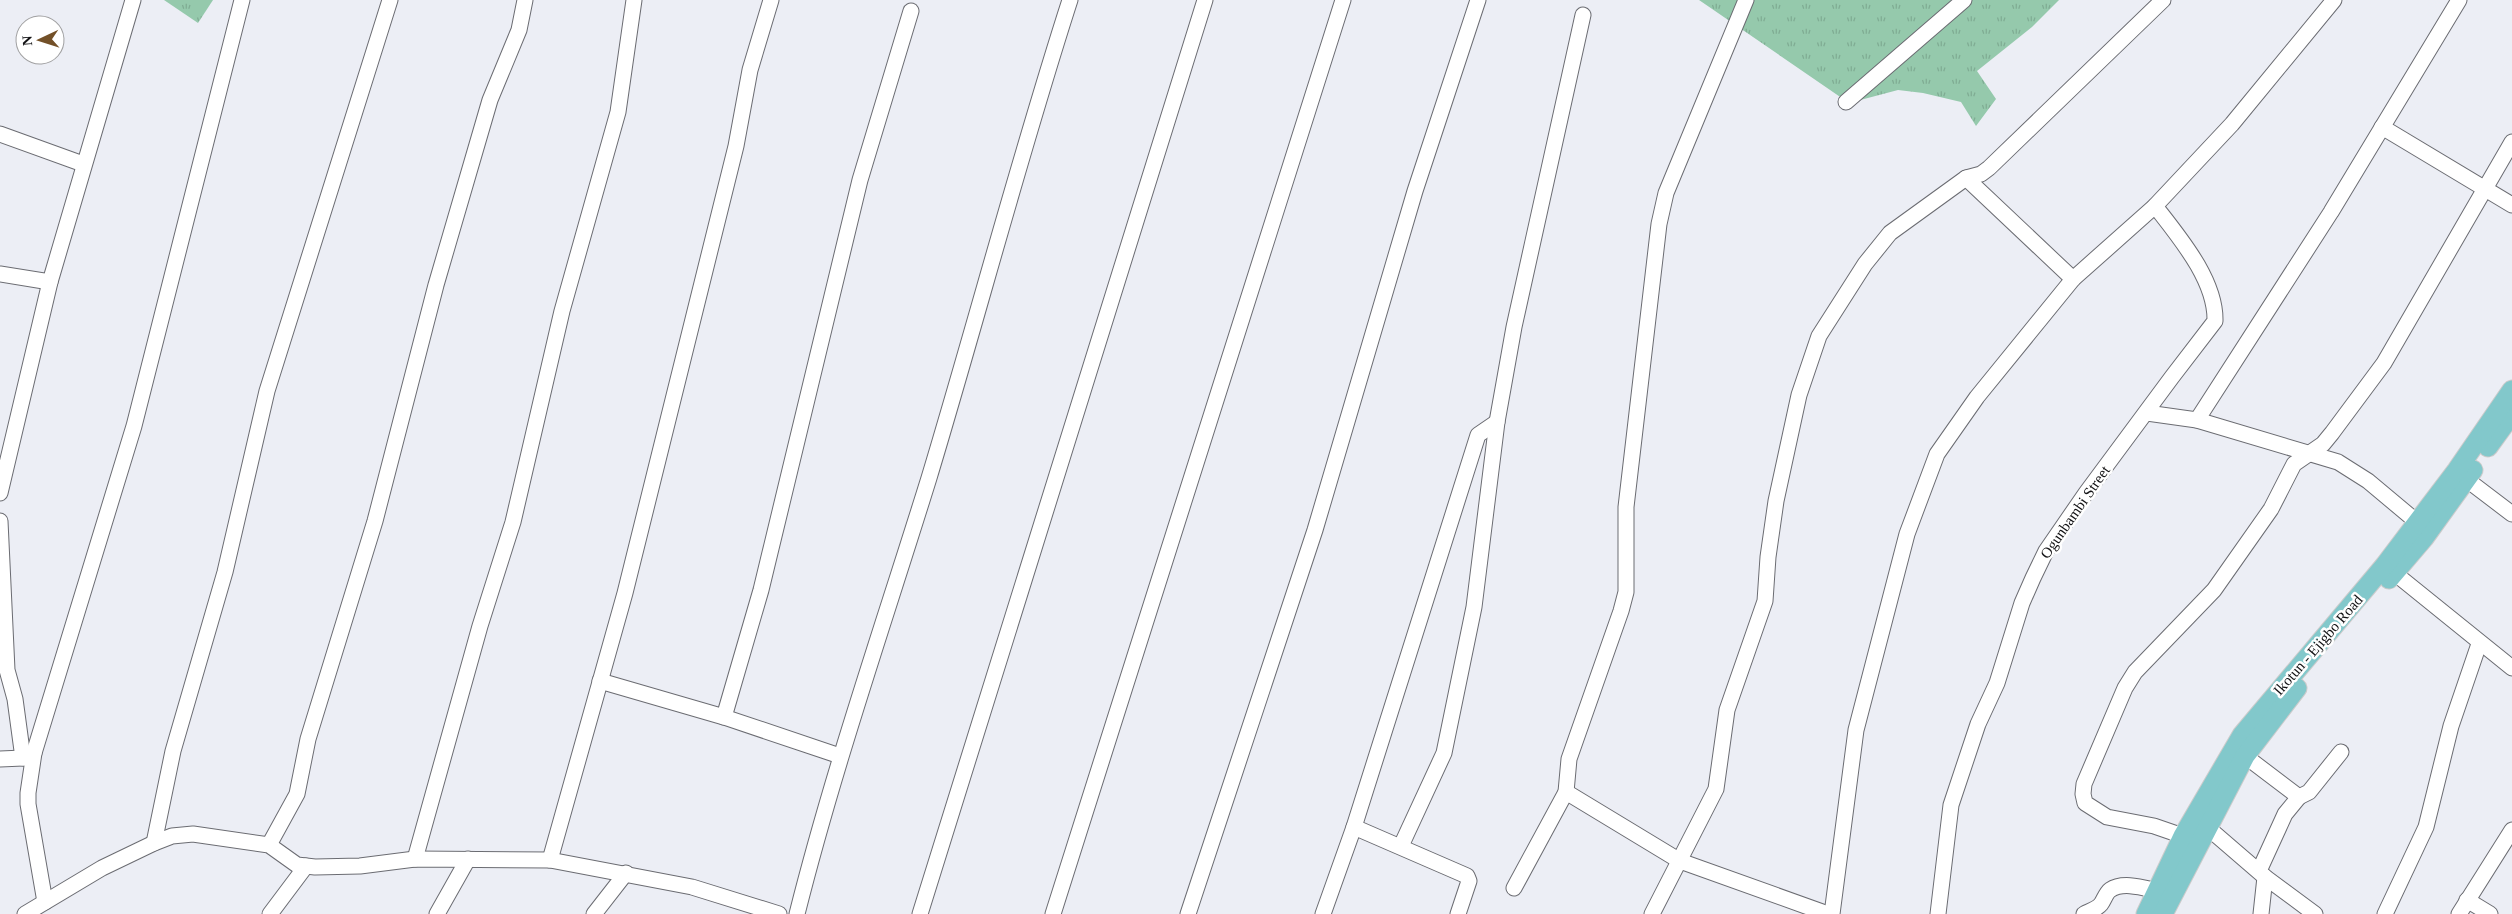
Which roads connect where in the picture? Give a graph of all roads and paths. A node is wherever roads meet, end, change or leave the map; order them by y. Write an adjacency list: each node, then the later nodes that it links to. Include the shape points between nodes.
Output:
1 (133, 0): 22 (street)
2 (242, 0): 47 (street, via 134,426)
3 (390, 0): 57 (street, via 267,391 225,572 172,751)
4 (525, 0): 58 (street, via 516,37 490,100 436,285 374,520 308,739 297,794)
5 (634, 0): 60 (street, via 618,112 562,311 513,522 480,626)
6 (771, 0): 44 (street, via 750,70 736,146)
7 (1070, 0): 48 (street, via 1024,142 926,486)
8 (1205, 0): 78 (street)
9 (1343, 0): 79 (street)
10 (1478, 0): 80 (street, via 1415,191 1315,530)
11 (1746, 0): 51 (street, via 1666,193 1661,213 1626,507 1626,592 1569,760)
12 (1964, 0): 18 (street)
13 (2163, 0): 23 (street, via 1999,159 1981,174)
14 (2334, 0): 26 (street, via 2232,124)
15 (2459, 0): 19 (street)
16 (911, 12): 45 (street, via 860,180 761,590)
17 (1583, 15): 34 (street, via 1514,327)
18 (1846, 102)
19 (2382, 127): 24 (street); 33 (street)
20 (0, 134): 22 (street)
21 (2512, 142): 24 (street)
22 (83, 164): 29 (street)
23 (1966, 178): 28 (street); 63 (street, via 1890,233 1864,264 1818,336 1799,395 1776,501 1766,601 1727,710 1716,789)
24 (2486, 189): 25 (street); 35 (street, via 2384,363 2332,433)
25 (2512, 205)
26 (2154, 206): 28 (street); 31 (street, Ogunbambi Street, via 2192,256 2214,303 2215,321)
27 (0, 274): 29 (street)
28 (2073, 279): 84 (street, via 1976,398 1937,454 1907,534 1856,730)
29 (50, 282): 37 (street)
30 (2512, 390): 40 (main road, Ikotun - Ejigbo Road)
31 (2147, 413): 33 (street); 85 (street, Ogunbambi Street, via 2046,551 2026,594 2009,650 1978,724 1951,805)
32 (2512, 414): 36 (main road, Ikotun - Ejigbo Road)
33 (2197, 420): 35 (street)
34 (1498, 422): 53 (street, via 1478,435); 59 (street, via 1474,607 1444,753)
35 (2309, 455): 40 (street, via 2338,462 2353,470); 56 (street, via 2294,464 2271,509 2214,590 2135,672 2084,784 2086,803 2094,810 2126,822 2154,826)
36 (2466, 479): 38 (street); 41 (main road, Ikotun - Ejigbo Road)
37 (0, 493)
38 (2512, 514)
39 (0, 520): 47 (street, via 7,670)
40 (2417, 522): 41 (main road, Ikotun - Ejigbo Road)
41 (2390, 569): 42 (street); 49 (main road, Ikotun - Ejigbo Road); 56 (main road, Ikotun - Ejigbo Road, via 2242,735)
42 (2479, 644): 43 (street); 91 (street, via 2451,726 2426,827)
43 (2512, 668)
44 (600, 682): 45 (street); 62 (street)
45 (724, 717): 48 (street)
46 (2341, 752): 52 (street, via 2309,792)
47 (28, 755): 50 (street); 70 (street, via 28,804)
48 (840, 756): 77 (street)
49 (2245, 756): 52 (street); 54 (main road, Ikotun - Ejigbo Road)
50 (0, 759)
51 (1566, 792): 63 (street); 67 (street)
52 (2299, 797): 66 (street, via 2285,814)
53 (1354, 827): 59 (street); 81 (street)
54 (2208, 827): 66 (street); 88 (main road, Ikotun - Ejigbo Road)
55 (2512, 830): 69 (street)
56 (2183, 836): 68 (main road, Ikotun - Ejigbo Road)
57 (154, 843): 58 (street, via 172,836 193,834); 70 (street, via 102,868)
58 (269, 845): 64 (street, via 297,865)
59 (1401, 846): 82 (street, via 1469,878)
60 (415, 859): 61 (street); 64 (street, via 360,866)
61 (468, 859): 62 (street); 74 (street)
62 (550, 860): 65 (street)
63 (1680, 862): 83 (street); 84 (street)
64 (306, 866): 73 (street)
65 (626, 873): 71 (street, via 692,887); 75 (street)
66 (2262, 874): 89 (street); 90 (street)
67 (1514, 888)
68 (2158, 891): 86 (street, via 2130,886 2109,890 2101,904); 87 (main road, Ikotun - Ejigbo Road)
69 (2467, 900): 92 (street); 93 (street)
70 (45, 902): 72 (street)
71 (752, 910): 76 (street)
72 (25, 914)
73 (270, 914)
74 (437, 914)
75 (594, 914)
76 (779, 914)
77 (797, 914)
78 (920, 914)
79 (1053, 914)
80 (1188, 914)
81 (1323, 914)
82 (1458, 914)
83 (1652, 914)
84 (1830, 914)
85 (1938, 914)
86 (2084, 914)
87 (2146, 914)
88 (2163, 914)
89 (2261, 914)
90 (2314, 914)
91 (2385, 914)
92 (2459, 914)
93 (2490, 914)

